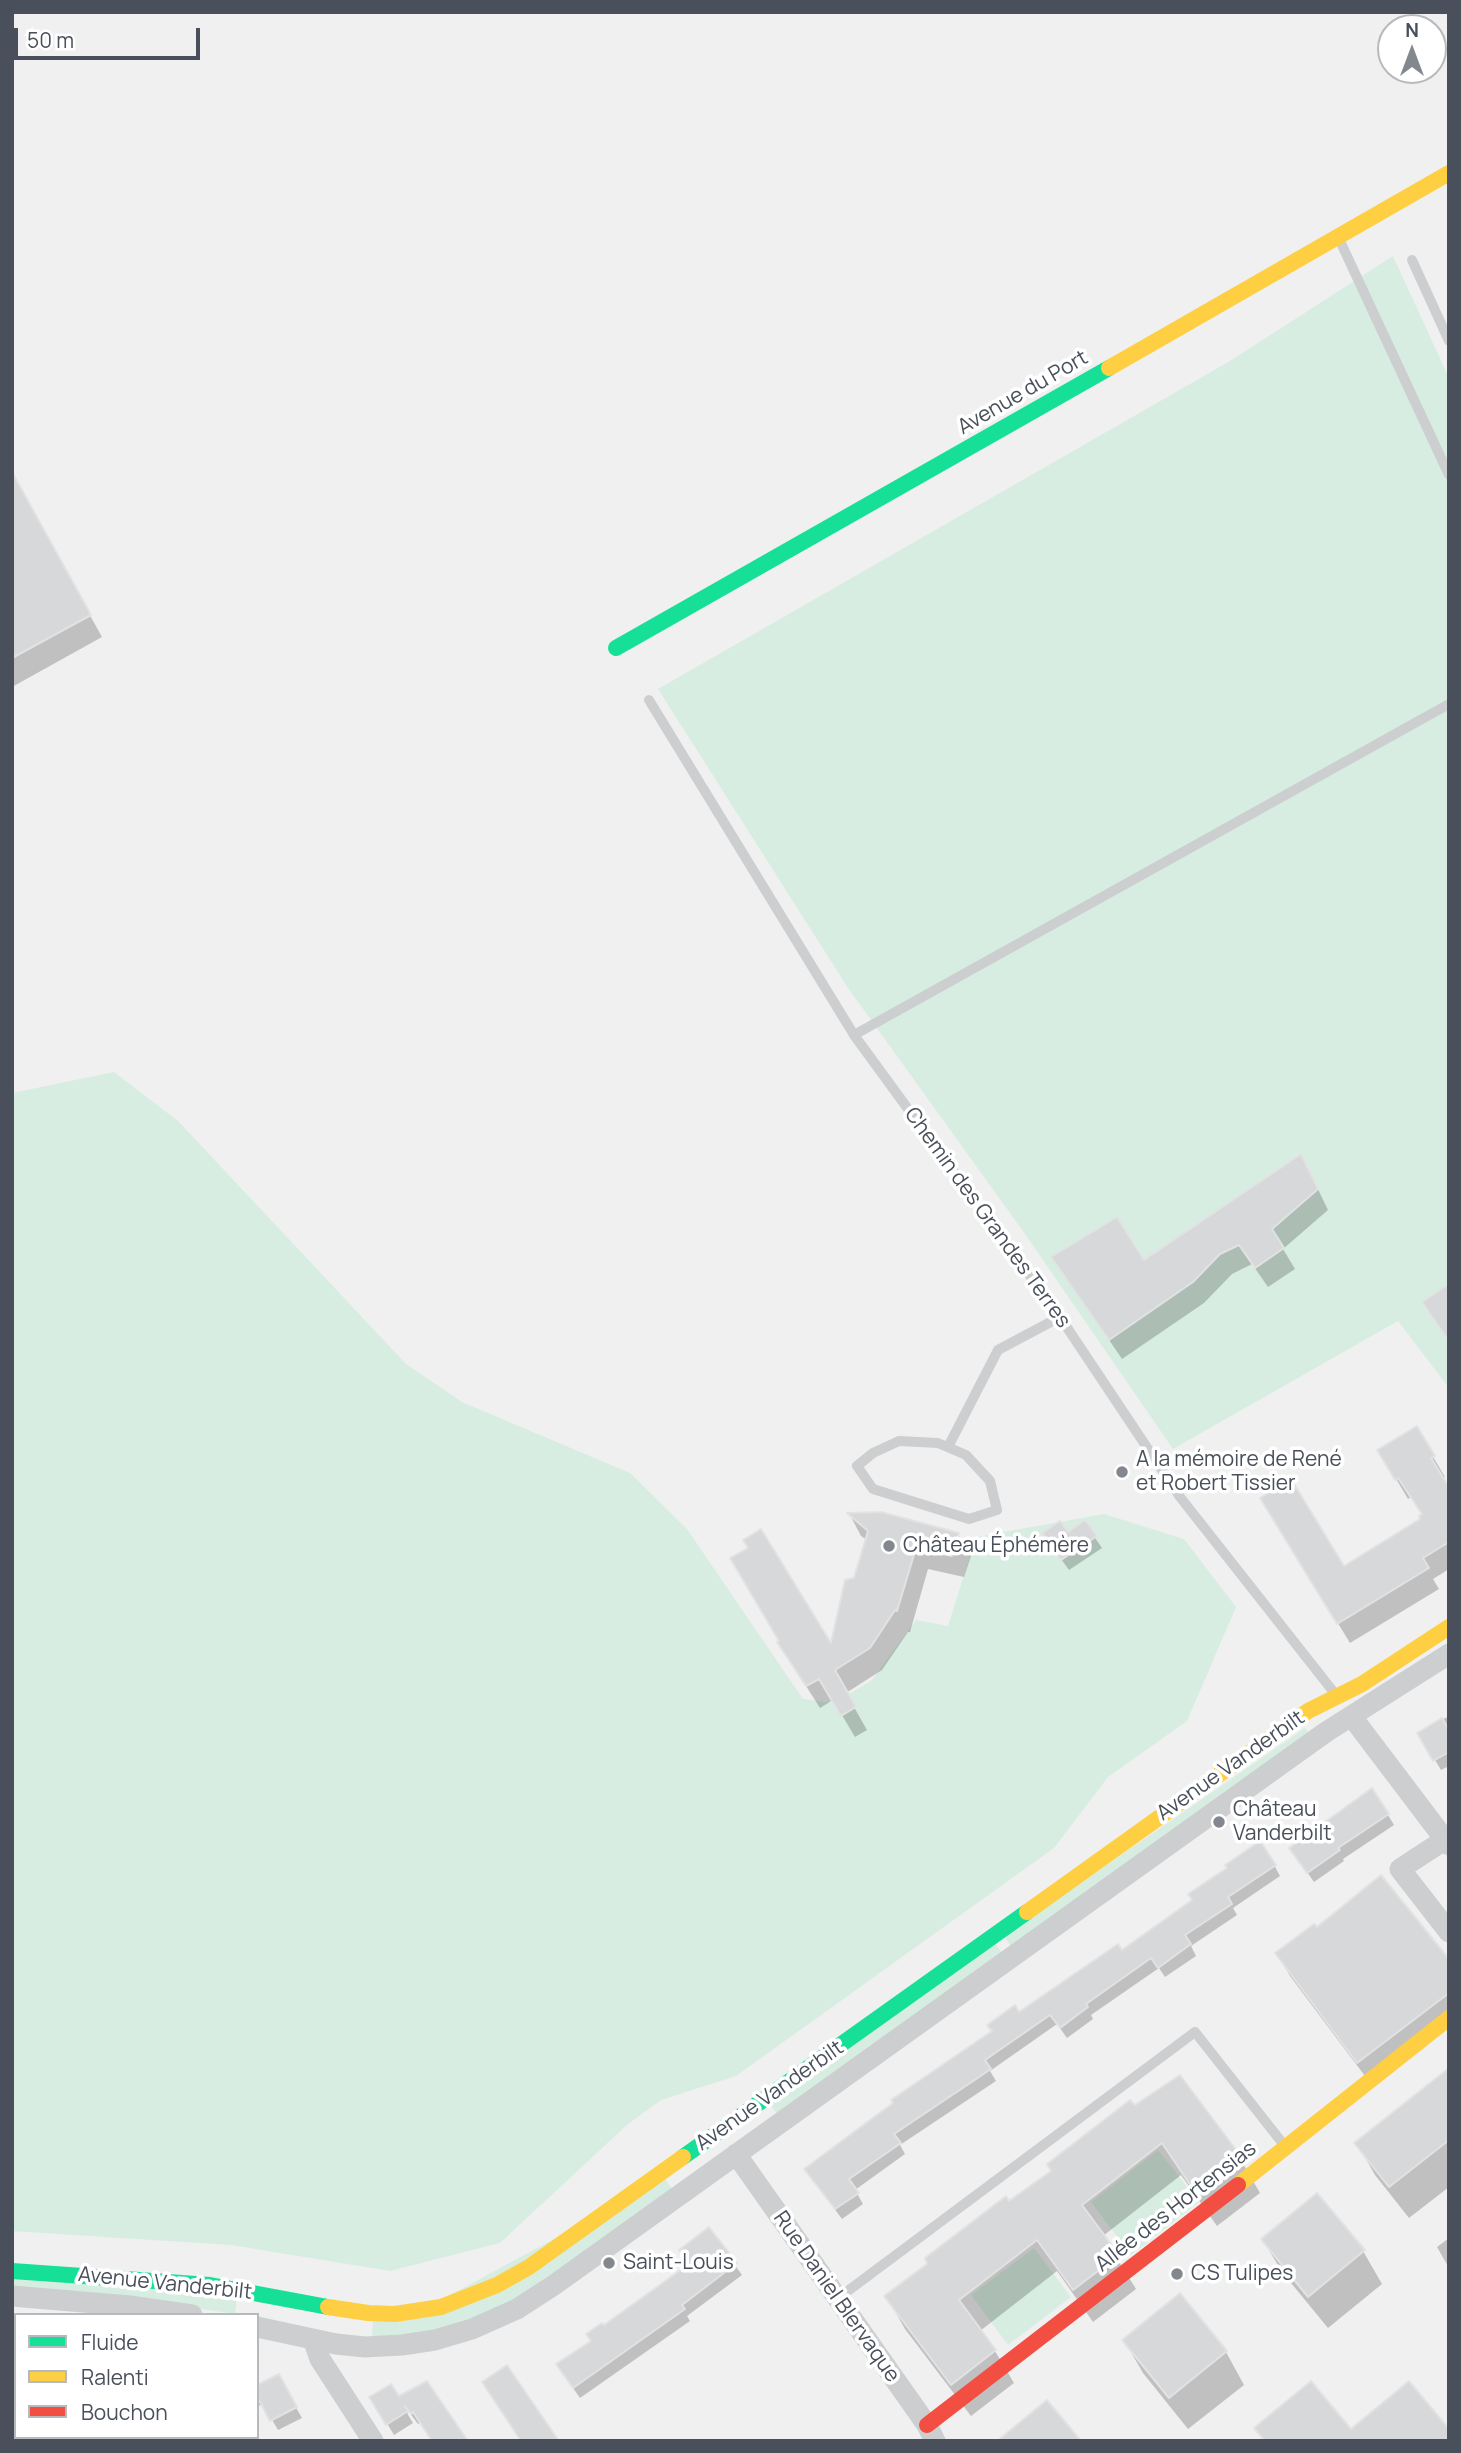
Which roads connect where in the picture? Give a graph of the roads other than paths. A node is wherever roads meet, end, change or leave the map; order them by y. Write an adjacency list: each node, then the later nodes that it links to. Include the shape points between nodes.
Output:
1 (1449, 173): 2 (street, Avenue du Port)
2 (1338, 238): 5 (lane); 6 (street, Avenue du Port)
3 (1412, 260): 4 (lane)
4 (1449, 341)
5 (1449, 475)
6 (616, 648)
7 (649, 700): 9 (lane, Chemin des Grandes Terres)
8 (1449, 704): 9 (lane)
9 (854, 1035): 10 (lane, Chemin des Grandes Terres)
10 (1060, 1317): 11 (lane, via 998,1350); 14 (lane, Chemin des Grandes Terres, via 1180,1497)
11 (948, 1447): 11 (lane, via 966,1455 990,1482 998,1510 969,1520 873,1489 857,1466 900,1441)
12 (1449, 1627): 14 (street, Avenue Vanderbilt)
13 (1449, 1654): 15 (street, Avenue Vanderbilt)
14 (1338, 1698): 15 (lane, Chemin des Grandes Terres); 19 (street, Avenue Vanderbilt, via 1308,1711)
15 (1352, 1717): 16 (street); 21 (street, Avenue Vanderbilt)
16 (1447, 1841): 17 (street, via 1400,1869)
17 (1449, 1932)
18 (1449, 2018): 20 (street, Allée des Hortensias)
19 (720, 2131): 21 (lane); 26 (street, Avenue Vanderbilt, via 497,2285 441,2307)
20 (1286, 2148): 24 (lane, via 1195,2032); 28 (street, Allée des Hortensias)
21 (736, 2154): 24 (street, Rue Daniel Blervaque); 26 (street, Avenue Vanderbilt, via 554,2285 496,2320 435,2340 365,2347 336,2344)
22 (12, 2270): 26 (street, Avenue Vanderbilt, via 210,2285)
23 (12, 2296): 25 (street, Avenue Vanderbilt)
24 (837, 2299): 28 (street, Rue Daniel Blervaque)
25 (178, 2313)
26 (311, 2321): 27 (street, Avenue Vanderbilt); 29 (street, via 320,2359)
27 (259, 2327)
28 (931, 2433)
29 (373, 2441)

